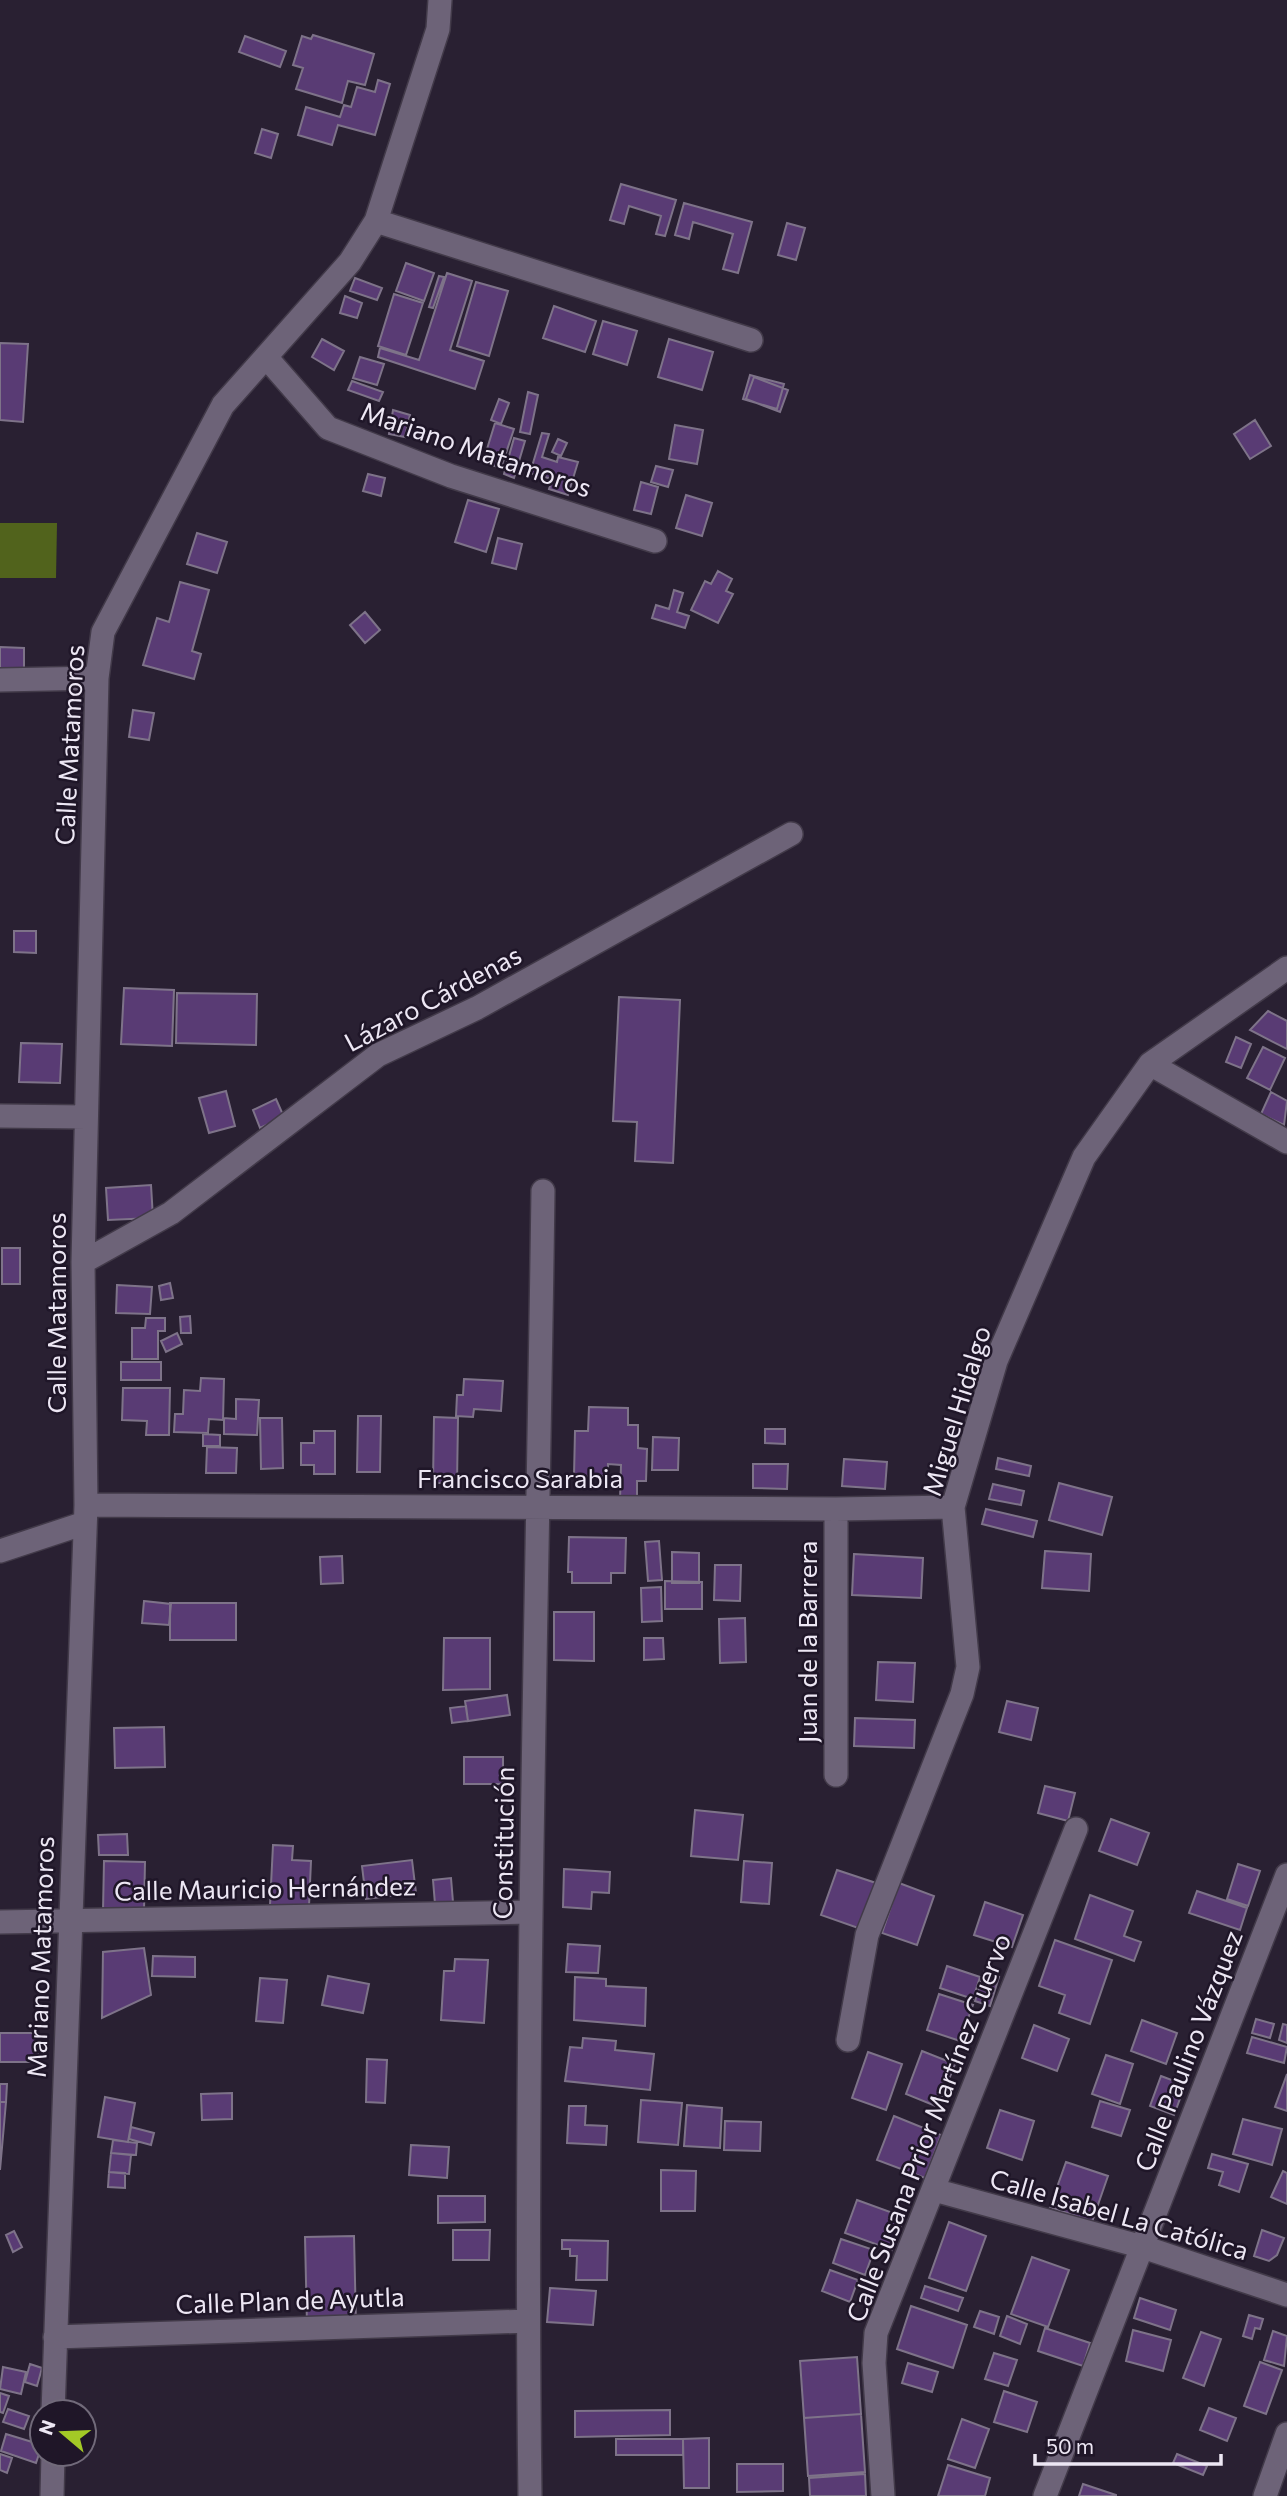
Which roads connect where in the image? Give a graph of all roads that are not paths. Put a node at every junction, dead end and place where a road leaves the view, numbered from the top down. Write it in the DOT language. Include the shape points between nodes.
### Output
graph roads {
  1 [pos="440,0"];
  2 [pos="376,221"];
  3 [pos="751,340"];
  4 [pos="266,358"];
  5 [pos="655,541"];
  6 [pos="97,678"];
  7 [pos="0,680"];
  8 [pos="791,834"];
  9 [pos="1287,968"];
  10 [pos="1150,1064"];
  11 [pos="0,1116"];
  12 [pos="86,1118"];
  13 [pos="1287,1142"];
  14 [pos="543,1191"];
  15 [pos="83,1262"];
  16 [pos="539,1506"];
  17 [pos="953,1507"];
  18 [pos="836,1509"];
  19 [pos="85,1514"];
  20 [pos="0,1551"];
  21 [pos="836,1775"];
  22 [pos="1076,1829"];
  23 [pos="1287,1875"];
  24 [pos="530,1912"];
  25 [pos="70,1921"];
  26 [pos="0,1922"];
  27 [pos="848,2040"];
  28 [pos="934,2190"];
  29 [pos="1143,2247"];
  30 [pos="1287,2295"];
  31 [pos="528,2321"];
  32 [pos="55,2337"];
  33 [pos="54,2398"];
  34 [pos="1287,2434"];
  35 [pos="53,2468"];
  36 [pos="1274,2487"];
  37 [pos="52,2496"];
  38 [pos="530,2496"];
  39 [pos="883,2496"];
  40 [pos="1045,2496"];
  1 -- 2 [label="street, Calle Matamoros" via="438,29"];
  2 -- 3 [label="street"];
  2 -- 4 [label="street, Calle Matamoros" via="350,262"];
  4 -- 5 [label="street, Mariano Matamoros" via="328,428 451,476"];
  4 -- 6 [label="street, Calle Matamoros" via="223,405 103,632"];
  6 -- 7 [label="street"];
  6 -- 12 [label="street, Calle Matamoros"];
  8 -- 15 [label="street, Lázaro Cárdenas" via="477,1008 378,1055 171,1213"];
  9 -- 10 [label="street, Miguel Hidalgo"];
  10 -- 13 [label="street"];
  10 -- 17 [label="street, Miguel Hidalgo" via="1084,1157 996,1361"];
  11 -- 12 [label="street"];
  12 -- 15 [label="street, Calle Matamoros"];
  14 -- 16 [label="street, Constitución"];
  15 -- 19 [label="street, Calle Matamoros"];
  16 -- 18 [label="street, Francisco Sarabia"];
  16 -- 19 [label="street, Francisco Sarabia"];
  16 -- 24 [label="street, Constitución"];
  17 -- 18 [label="street, Francisco Sarabia"];
  17 -- 27 [label="street, Miguel Hidalgo" via="968,1667 962,1693 867,1935"];
  18 -- 21 [label="street, Juan de la Barrera"];
  19 -- 20 [label="street, Francisco Sarabia"];
  19 -- 25 [label="street, Mariano Matamoros"];
  22 -- 28 [label="street, Calle Susana Prior Martínez Cuervo"];
  23 -- 29 [label="street, Calle Paulino Vázquez"];
  24 -- 25 [label="street, Calle Mauricio Hernández"];
  24 -- 31 [label="street, Constitución"];
  25 -- 26 [label="street, Calle Mauricio Hernández"];
  25 -- 32 [label="street, Mariano Matamoros"];
  28 -- 29 [label="street, Calle Isabel La Católica"];
  28 -- 39 [label="street, Calle Susana Prior Martínez Cuervo" via="876,2333"];
  29 -- 30 [label="street, Calle Isabel La Católica"];
  29 -- 40 [label="street, Calle Paulino Vázquez"];
  31 -- 32 [label="street, Calle Plan de Ayutla"];
  31 -- 38 [label="street, Constitución"];
  32 -- 33 [label="street, Mariano Matamoros"];
  34 -- 36 [label="street"];
  35 -- 37 [label="street"];
}
